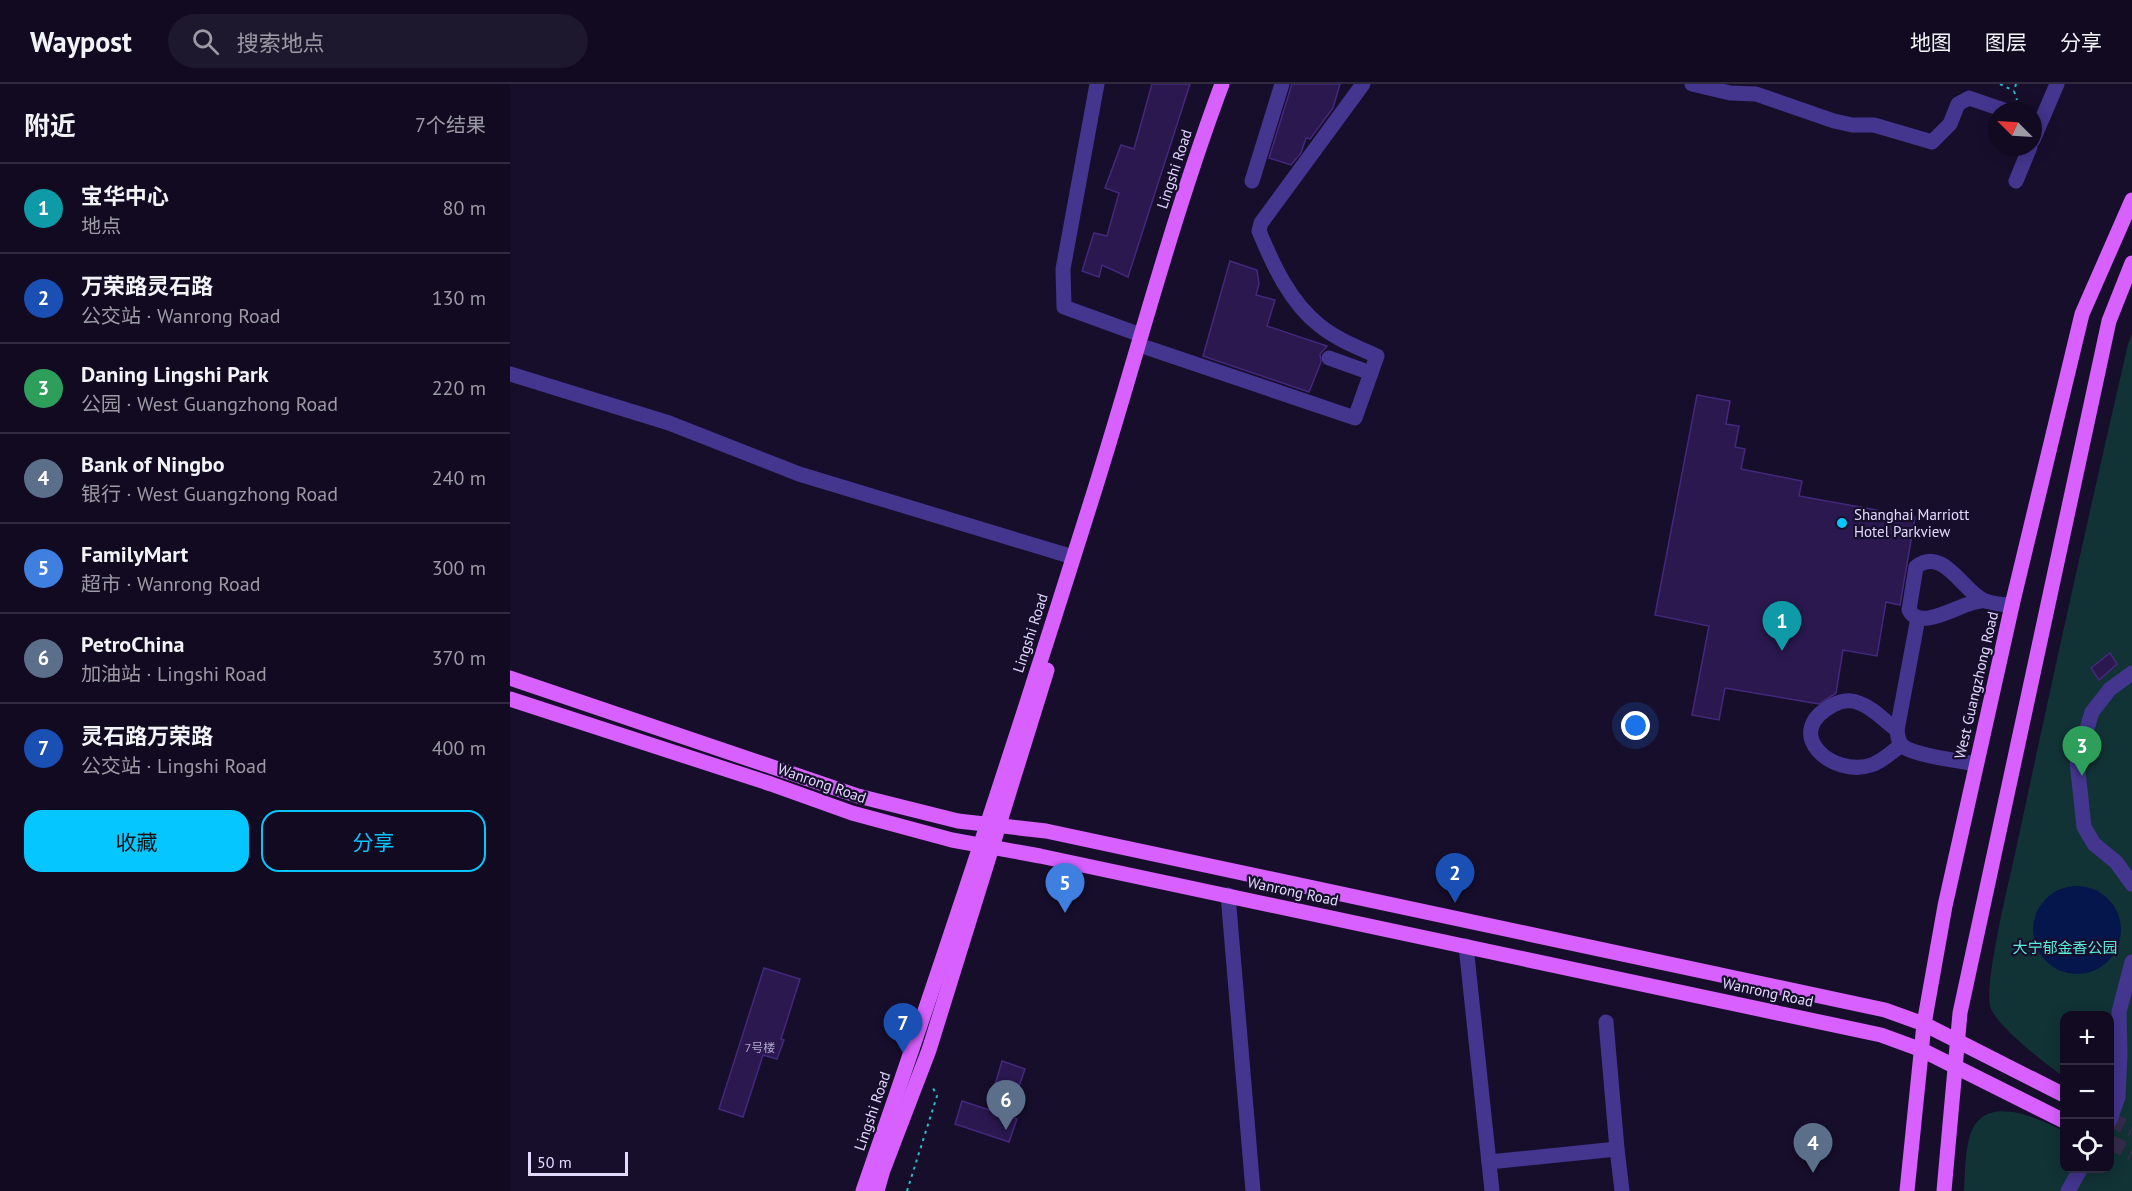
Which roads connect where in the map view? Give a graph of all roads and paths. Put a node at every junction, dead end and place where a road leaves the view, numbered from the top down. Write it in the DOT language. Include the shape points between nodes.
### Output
graph roads {
  1 [pos="1097,84"];
  2 [pos="1222,84"];
  3 [pos="1233,84"];
  4 [pos="1282,84"];
  5 [pos="1363,84"];
  6 [pos="1692,84"];
  7 [pos="2000,84"];
  8 [pos="2016,84"];
  9 [pos="2056,84"];
  10 [pos="2014,91"];
  11 [pos="1988,102"];
  12 [pos="2013,102"];
  13 [pos="2042,113"];
  14 [pos="2026,156"];
  15 [pos="1252,181"];
  16 [pos="2016,181"];
  17 [pos="2132,200"];
  18 [pos="2132,263"];
  19 [pos="1145,341"];
  20 [pos="1329,358"];
  21 [pos="1371,373"];
  22 [pos="510,374"];
  23 [pos="1073,557"];
  24 [pos="1983,600"];
  25 [pos="2012,606"];
  26 [pos="1917,618"];
  27 [pos="2132,673"];
  28 [pos="510,678"];
  29 [pos="510,699"];
  30 [pos="1900,737"];
  31 [pos="1977,764"];
  32 [pos="994,826"];
  33 [pos="987,847"];
  34 [pos="2132,884"];
  35 [pos="1228,896"];
  36 [pos="1466,946"];
  37 [pos="2132,962"];
  38 [pos="1606,1022"];
  39 [pos="1924,1024"];
  40 [pos="1956,1041"];
  41 [pos="1922,1050"];
  42 [pos="1954,1067"];
  43 [pos="922,1068"];
  44 [pos="2060,1093"];
  45 [pos="2060,1119"];
  46 [pos="2109,1119"];
  47 [pos="1617,1149"];
  48 [pos="1489,1162"];
  49 [pos="2078,1173"];
  50 [pos="862,1191"];
  51 [pos="877,1191"];
  52 [pos="907,1191"];
  53 [pos="1253,1191"];
  54 [pos="1492,1191"];
  55 [pos="1622,1191"];
  56 [pos="1907,1191"];
  57 [pos="1944,1191"];
  58 [pos="2068,1191"];
  1 -- 19 [label="street" via="1063,269 1064,307"];
  2 -- 19 [label="main road, Lingshi Road" via="1208,119"];
  3 -- 19 [label="main road, Lingshi Road"];
  4 -- 15 [label="street"];
  5 -- 21 [label="street" via="1347,96 1259,231 1282,280 1318,325 1377,356"];
  6 -- 11 [label="street" via="1730,93 1756,94 1834,121 1874,125 1932,142 1950,124 1958,104 1969,98"];
  7 -- 10 [label="path"];
  8 -- 10 [label="path"];
  9 -- 13 [label="street"];
  10 -- 12 [label="path"];
  14 -- 16 [label="street"];
  17 -- 25 [label="main road, West Guangzhong Road" via="2082,314"];
  18 -- 40 [label="main road" via="2109,321"];
  19 -- 21 [label="street" via="1354,418"];
  19 -- 23 [label="main road, Lingshi Road"];
  19 -- 32 [label="main road, Lingshi Road"];
  20 -- 21 [label="street"];
  22 -- 23 [label="street" via="669,423 799,474"];
  23 -- 32 [label="main road, Lingshi Road"];
  24 -- 25 [label="street"];
  24 -- 26 [label="street"];
  24 -- 26 [label="street" via="1947,568 1923,562 1916,567 1909,610"];
  25 -- 31 [label="main road, West Guangzhong Road"];
  26 -- 30 [label="street"];
  27 -- 34 [label="street" via="2110,689 2092,712 2077,762 2085,827 2094,844 2116,862"];
  28 -- 32 [label="main road, Wanrong Road" via="858,796"];
  29 -- 33 [label="main road, Wanrong Road" via="828,806"];
  30 -- 30 [label="street" via="1874,765 1858,769 1824,756 1811,743 1809,731 1825,709 1849,700 1871,709"];
  30 -- 31 [label="street" via="1905,748 1916,752"];
  31 -- 39 [label="main road, West Guangzhong Road"];
  32 -- 33 [label="main road, Lingshi Road"];
  32 -- 39 [label="main road, Wanrong Road" via="1046,831 1885,1010"];
  33 -- 35 [label="main road, Wanrong Road"];
  33 -- 43 [label="main road, Lingshi Road"];
  33 -- 50 [label="main road, Lingshi Road"];
  35 -- 36 [label="main road, Wanrong Road"];
  35 -- 53 [label="street"];
  36 -- 41 [label="main road, Wanrong Road" via="1881,1035"];
  36 -- 48 [label="street"];
  37 -- 46 [label="street" via="2119,1012 2118,1097"];
  38 -- 47 [label="street"];
  39 -- 40 [label="main road, Wanrong Road"];
  39 -- 41 [label="main road, West Guangzhong Road"];
  40 -- 42 [label="main road"];
  40 -- 44 [label="main road, Wanrong Road"];
  41 -- 42 [label="main road, Wanrong Road"];
  41 -- 56 [label="main road, West Guangzhong Road"];
  42 -- 45 [label="main road, Wanrong Road"];
  42 -- 57 [label="main road"];
  43 -- 51 [label="main road, Lingshi Road"];
  43 -- 52 [label="path" via="937,1096"];
  47 -- 48 [label="street"];
  47 -- 55 [label="street"];
  48 -- 54 [label="street"];
  49 -- 58 [label="street"];
}
